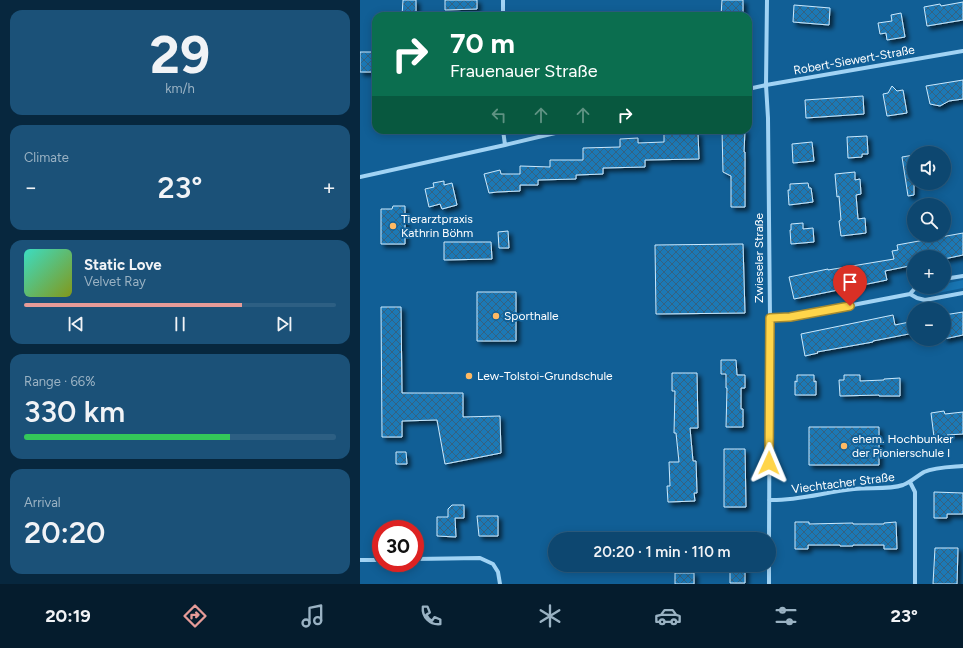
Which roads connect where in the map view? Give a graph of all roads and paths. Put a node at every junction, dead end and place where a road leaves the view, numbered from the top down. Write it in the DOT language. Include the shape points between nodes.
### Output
graph roads {
  1 [pos="503,0"];
  2 [pos="767,0"];
  3 [pos="503,12"];
  4 [pos="963,51"];
  5 [pos="766,85"];
  6 [pos="752,88"];
  7 [pos="504,134"];
  8 [pos="551,134"];
  9 [pos="505,145"];
  10 [pos="360,177"];
  11 [pos="963,276"];
  12 [pos="951,278"];
  13 [pos="963,293"];
  14 [pos="910,294"];
  15 [pos="770,318"];
  16 [pos="963,466"];
  17 [pos="910,482"];
  18 [pos="769,500"];
  19 [pos="769,532"];
  20 [pos="424,559"];
  21 [pos="360,560"];
  22 [pos="372,560"];
  23 [pos="769,572"];
  24 [pos="500,584"];
  25 [pos="769,584"];
  26 [pos="915,584"];
  1 -- 3 [label="street"];
  2 -- 5 [label="street, Zwieseler Straße"];
  4 -- 5 [label="street, Robert-Siewert-Straße"];
  5 -- 6 [label="street, Robert-Siewert-Straße"];
  5 -- 15 [label="street, Zwieseler Straße"];
  7 -- 9 [label="street"];
  8 -- 9 [label="street"];
  9 -- 10 [label="street"];
  11 -- 12 [label="street"];
  13 -- 14 [label="street" via="926,300"];
  14 -- 15 [label="street" via="790,317"];
  15 -- 18 [label="street, Zwieseler Straße"];
  16 -- 17 [label="street, Viechtacher Straße" via="925,472"];
  17 -- 18 [label="street, Viechtacher Straße" via="893,487 854,489 786,500"];
  17 -- 26 [label="street" via="915,492"];
  18 -- 19 [label="street, Zwieseler Straße"];
  20 -- 24 [label="street" via="480,558 494,564"];
  21 -- 22 [label="street"];
  23 -- 25 [label="street"];
}
